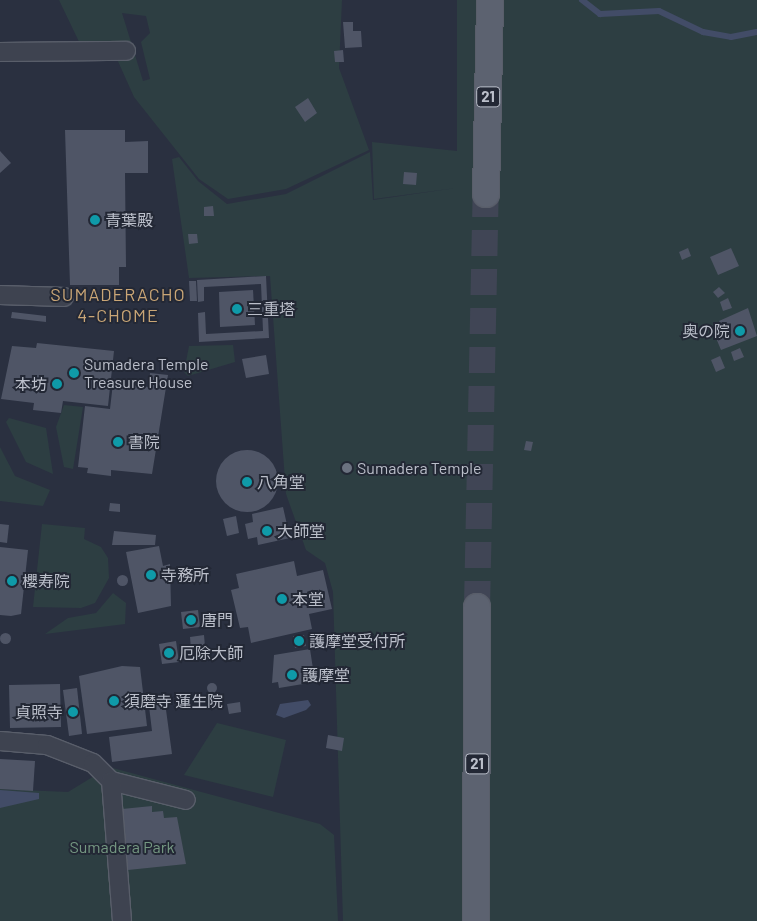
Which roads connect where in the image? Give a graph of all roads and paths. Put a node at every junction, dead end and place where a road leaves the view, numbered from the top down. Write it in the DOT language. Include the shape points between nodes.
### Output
graph roads {
  1 [pos="490,0"];
  2 [pos="126,51"];
  3 [pos="0,52"];
  4 [pos="486,194"];
  5 [pos="0,296"];
  6 [pos="64,297"];
  7 [pos="478,607"];
  8 [pos="0,741"];
  9 [pos="110,781"];
  10 [pos="186,800"];
  11 [pos="122,921"];
  12 [pos="476,921"];
  1 -- 4 [label="main road, 21"];
  2 -- 3 [label="street"];
  5 -- 6 [label="street"];
  7 -- 12 [label="main road, 21"];
  8 -- 9 [label="street" via="47,745 93,763"];
  9 -- 10 [label="street"];
  9 -- 11 [label="street"];
}
